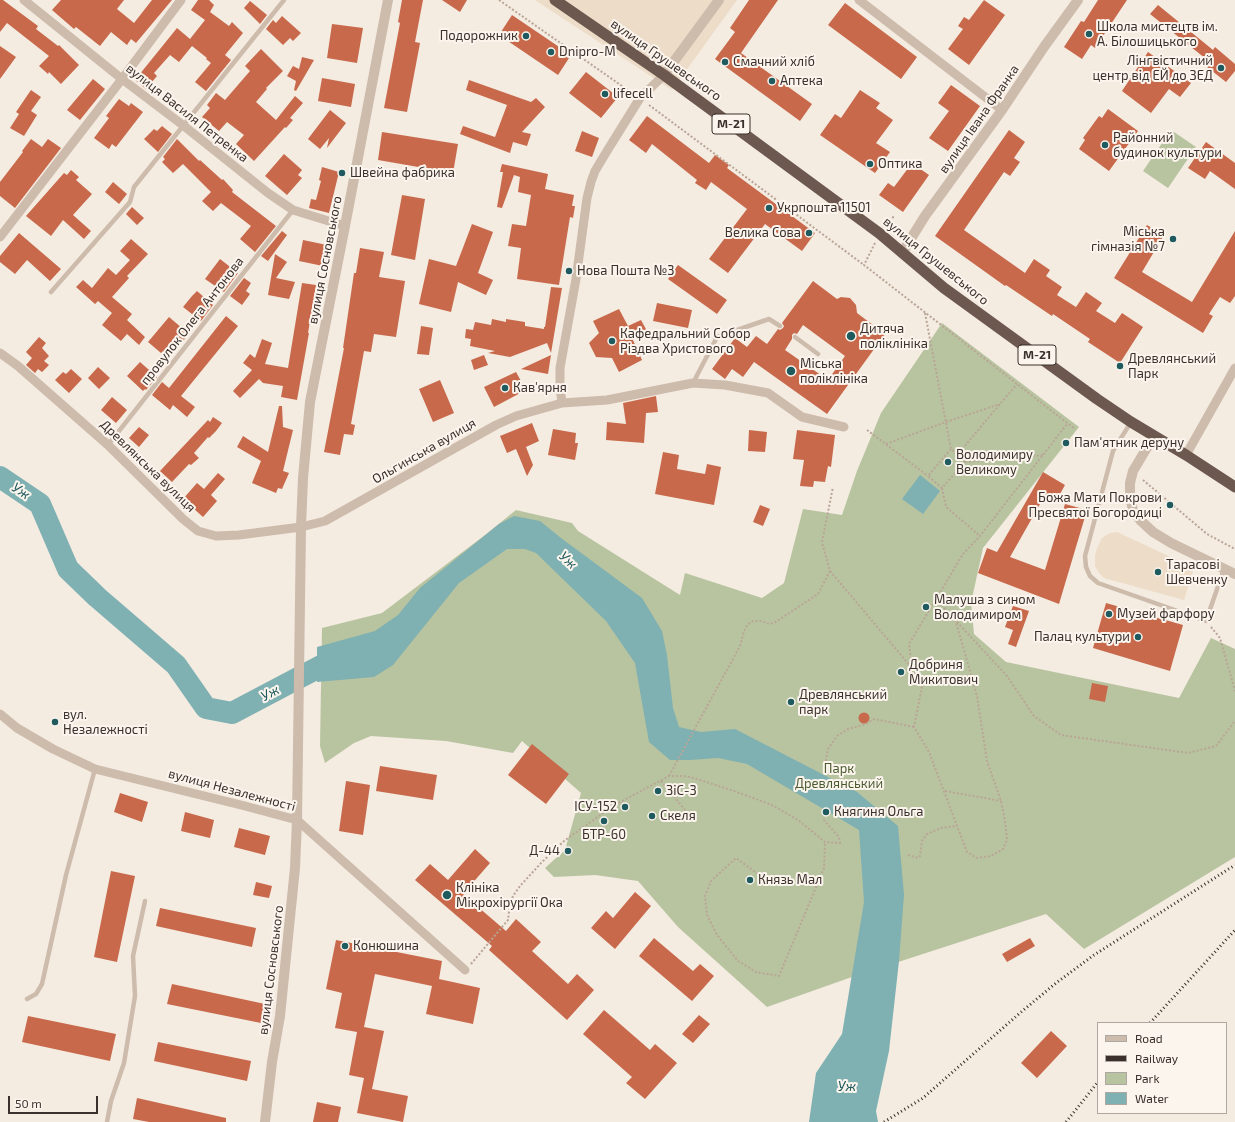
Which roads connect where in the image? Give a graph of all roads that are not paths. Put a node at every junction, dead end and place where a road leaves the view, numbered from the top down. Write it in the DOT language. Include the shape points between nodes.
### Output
graph roads {
  1 [pos="24,0"];
  2 [pos="181,0"];
  3 [pos="284,0"];
  4 [pos="388,0"];
  5 [pos="555,0"];
  6 [pos="719,0"];
  7 [pos="858,0"];
  8 [pos="1078,0"];
  9 [pos="664,75"];
  10 [pos="122,79"];
  11 [pos="1002,110"];
  12 [pos="184,126"];
  13 [pos="292,210"];
  14 [pos="345,226"];
  15 [pos="0,238"];
  16 [pos="902,253"];
  17 [pos="51,292"];
  18 [pos="780,326"];
  19 [pos="795,337"];
  20 [pos="0,353"];
  21 [pos="818,354"];
  22 [pos="1235,368"];
  23 [pos="693,383"];
  24 [pos="562,403"];
  25 [pos="1131,422"];
  26 [pos="844,427"];
  27 [pos="1154,436"];
  28 [pos="108,445"];
  29 [pos="1186,455"];
  30 [pos="1235,488"];
  31 [pos="301,527"];
  32 [pos="1224,569"];
  33 [pos="1235,574"];
  34 [pos="0,714"];
  35 [pos="95,769"];
  36 [pos="297,820"];
  37 [pos="145,901"];
  38 [pos="465,970"];
  39 [pos="27,999"];
  40 [pos="107,1122"];
  41 [pos="265,1122"];
  1 -- 10 [label="street, вулиця Василя Петренка"];
  2 -- 10 [label="street"];
  3 -- 12 [label="lane"];
  4 -- 14 [label="street, вулиця Сосновського"];
  5 -- 9 [label="highway, вулиця Грушевського / М-21"];
  6 -- 9 [label="street"];
  7 -- 11 [label="street"];
  8 -- 11 [label="street, вулиця Івана Франка"];
  9 -- 16 [label="highway, вулиця Грушевського / М-21" via="879,233"];
  9 -- 24 [label="street" via="640,98 595,171 591,182 560,368"];
  10 -- 12 [label="street, вулиця Василя Петренка"];
  10 -- 15 [label="street"];
  11 -- 16 [label="street, вулиця Івана Франка" via="925,216"];
  12 -- 13 [label="street, вулиця Василя Петренка"];
  12 -- 17 [label="lane" via="134,187 130,202"];
  13 -- 14 [label="street, вулиця Василя Петренка"];
  13 -- 28 [label="lane, провулок Олега Антонова"];
  14 -- 31 [label="street, вулиця Сосновського" via="310,402"];
  16 -- 25 [label="highway, вулиця Грушевського / М-21" via="944,288"];
  18 -- 23 [label="lane" via="769,319 717,337"];
  19 -- 21 [label="lane"];
  20 -- 28 [label="street, Древлянська вулиця"];
  22 -- 29 [label="street"];
  23 -- 24 [label="street, Ольгинська вулиця" via="608,400"];
  23 -- 26 [label="street, Ольгинська вулиця" via="725,385 768,393 802,417"];
  24 -- 31 [label="street, Ольгинська вулиця" via="516,416 496,425 325,521"];
  25 -- 27 [label="highway, вулиця Грушевського / М-21"];
  25 -- 32 [label="lane" via="1113,451 1085,556 1090,576 1098,583 1206,621"];
  27 -- 29 [label="highway, вулиця Грушевського / М-21"];
  27 -- 32 [label="street" via="1133,471 1130,497 1133,510 1153,532"];
  28 -- 31 [label="street, Древлянська вулиця" via="183,520 198,531 216,536"];
  29 -- 30 [label="highway, М-21"];
  31 -- 36 [label="street, вулиця Сосновського"];
  32 -- 33 [label="street"];
  34 -- 35 [label="street, вулиця Незалежності" via="17,728 53,749"];
  35 -- 36 [label="street, вулиця Незалежності"];
  35 -- 39 [label="lane" via="66,875 42,984 36,994"];
  36 -- 38 [label="street, вулиця Незалежності"];
  36 -- 41 [label="street, вулиця Сосновського" via="295,868 280,1016"];
  37 -- 40 [label="lane" via="133,956 135,996 124,1064 111,1101"];
}
